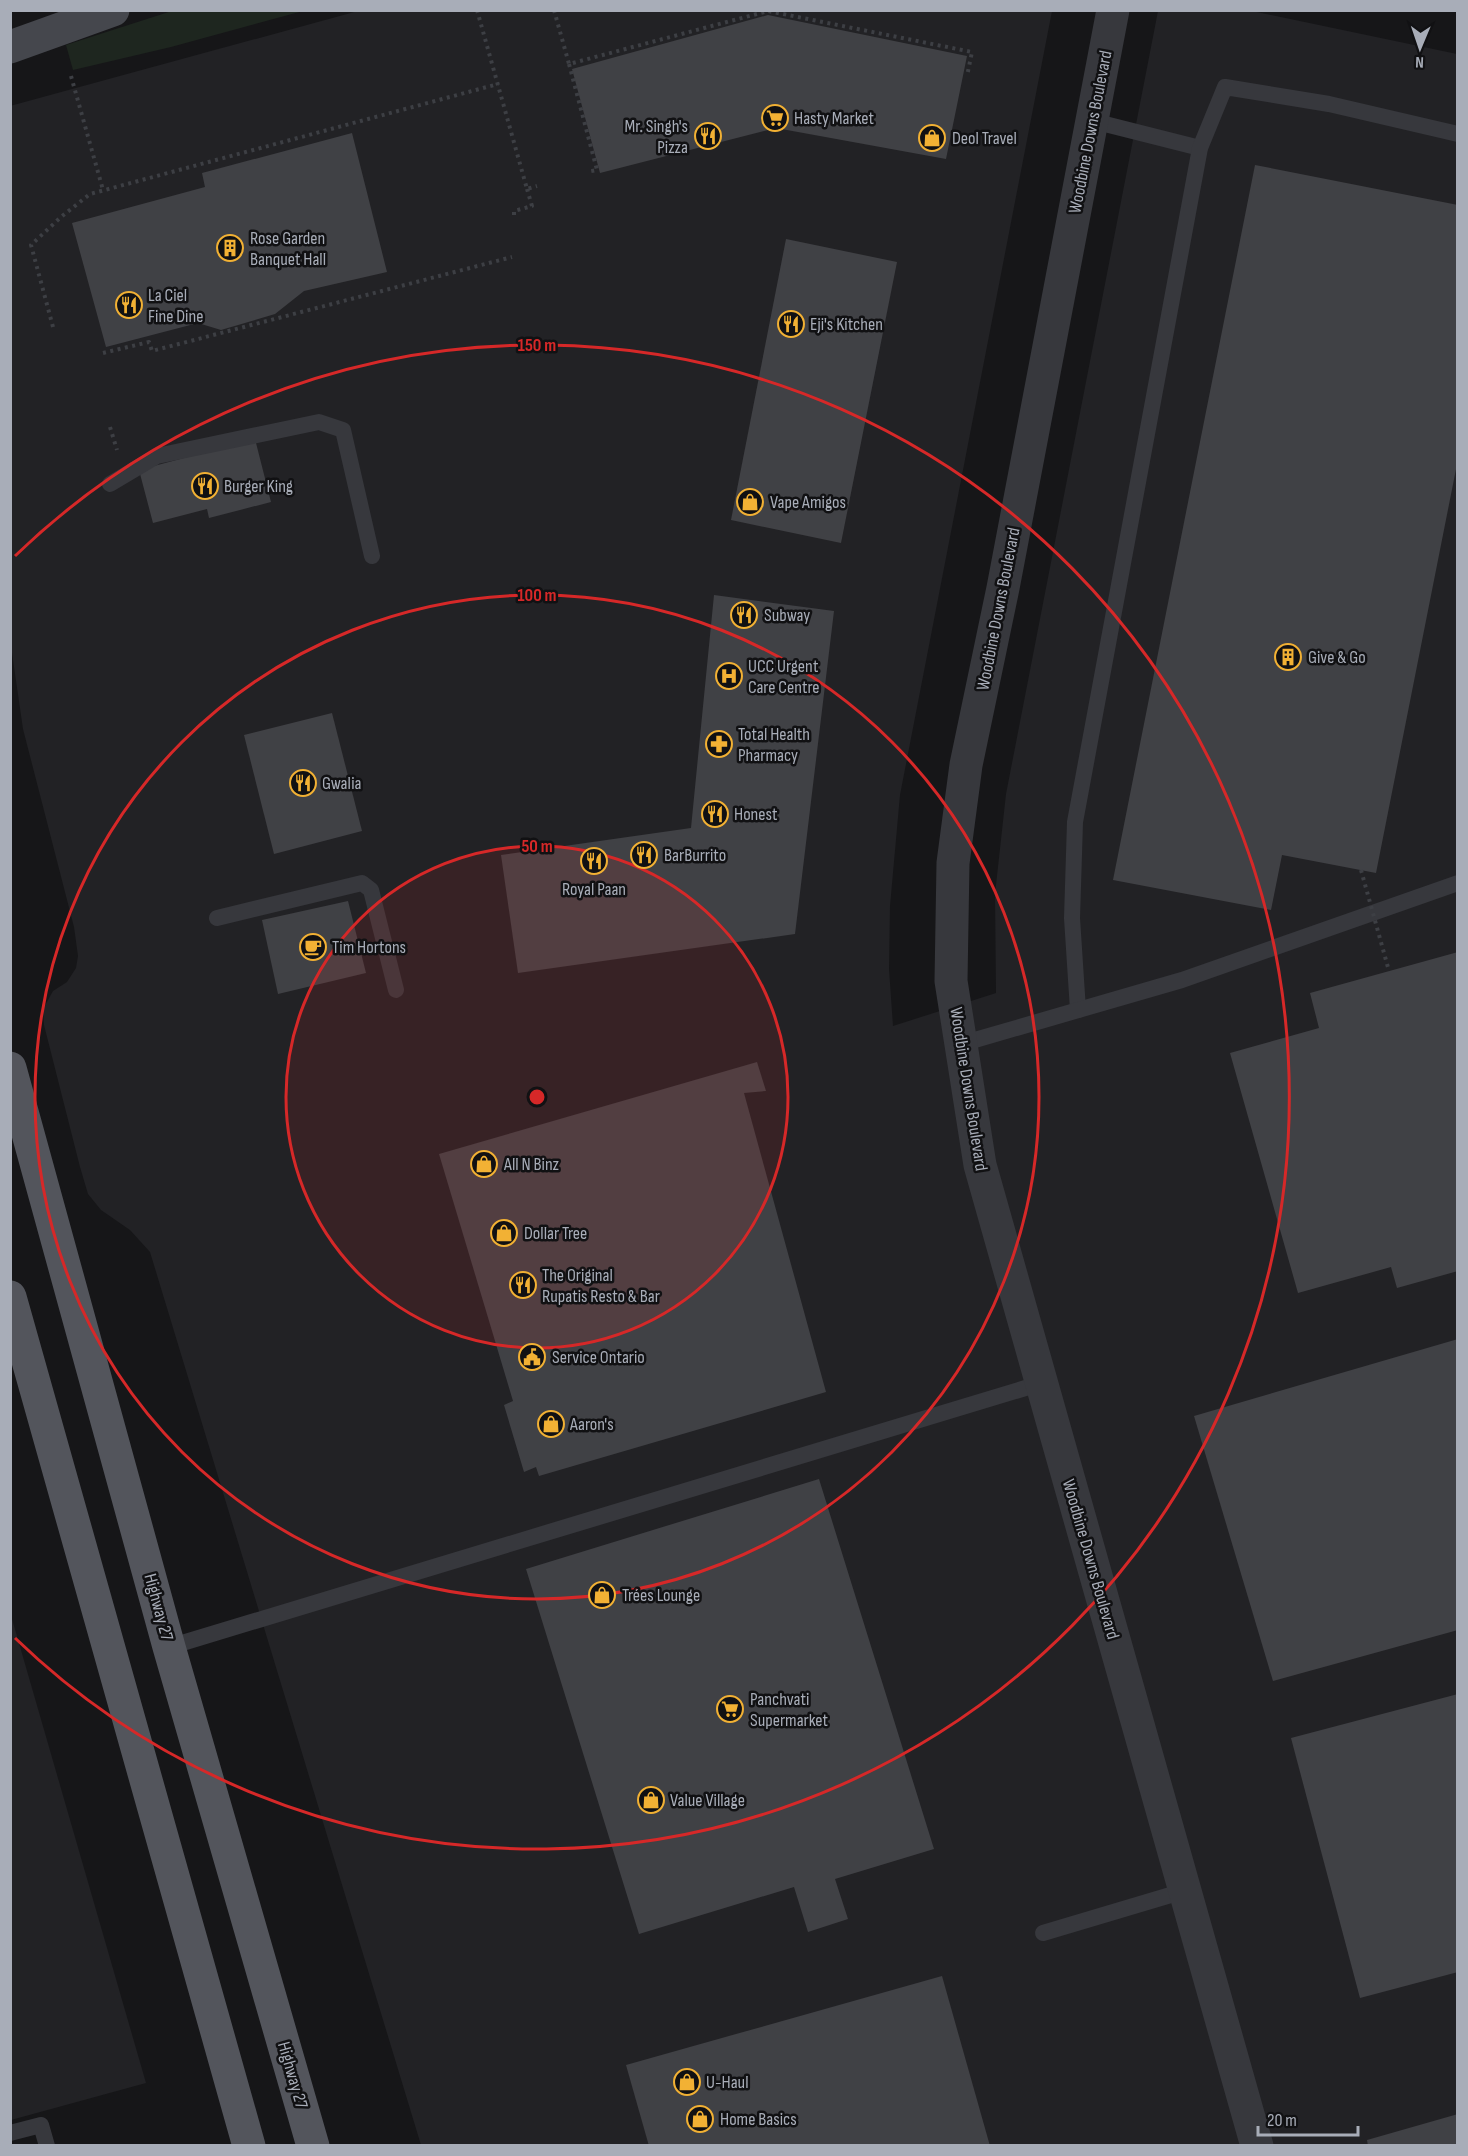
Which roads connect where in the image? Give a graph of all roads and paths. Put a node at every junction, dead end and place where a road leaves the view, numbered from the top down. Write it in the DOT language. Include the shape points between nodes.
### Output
graph roads {
  1 [pos="113,10"];
  2 [pos="477,10"];
  3 [pos="554,10"];
  4 [pos="1113,10"];
  5 [pos="10,46"];
  6 [pos="569,64"];
  7 [pos="71,76"];
  8 [pos="967,76"];
  9 [pos="498,84"];
  10 [pos="1093,121"];
  11 [pos="1458,134"];
  12 [pos="1200,148"];
  13 [pos="587,172"];
  14 [pos="537,186"];
  15 [pos="527,189"];
  16 [pos="103,190"];
  17 [pos="514,215"];
  18 [pos="512,257"];
  19 [pos="53,327"];
  20 [pos="103,353"];
  21 [pos="110,427"];
  22 [pos="117,450"];
  23 [pos="110,484"];
  24 [pos="372,556"];
  25 [pos="1361,870"];
  26 [pos="1458,883"];
  27 [pos="217,918"];
  28 [pos="1389,972"];
  29 [pos="396,990"];
  30 [pos="1078,1010"];
  31 [pos="961,1044"];
  32 [pos="10,1068"];
  33 [pos="10,1297"];
  34 [pos="1042,1383"];
  35 [pos="170,1647"];
  36 [pos="1184,1891"];
  37 [pos="1043,1933"];
  38 [pos="10,2133"];
  39 [pos="47,2145"];
  40 [pos="249,2145"];
  41 [pos="313,2145"];
  42 [pos="1257,2145"];
  1 -- 5 [label="main road"];
  2 -- 9 [label="path"];
  3 -- 6 [label="path"];
  4 -- 10 [label="street, Woodbine Downs Boulevard"];
  6 -- 8 [label="path" via="768,11 972,52"];
  6 -- 13 [label="path" via="597,170"];
  7 -- 16 [label="path"];
  9 -- 15 [label="path"];
  9 -- 16 [label="path"];
  10 -- 12 [label="lane"];
  10 -- 31 [label="street, Woodbine Downs Boulevard" via="1004,588 966,765 952,886 951,981"];
  11 -- 12 [label="lane" via="1329,104 1225,87"];
  12 -- 30 [label="lane" via="1075,822 1072,918"];
  14 -- 15 [label="path"];
  15 -- 17 [label="path" via="532,206 514,211"];
  16 -- 19 [label="path" via="90,194 31,245"];
  18 -- 20 [label="path" via="152,351 149,342"];
  21 -- 22 [label="path"];
  23 -- 24 [label="lane" via="157,456 319,422 343,430"];
  25 -- 28 [label="path, bridge"];
  26 -- 30 [label="lane" via="1182,980"];
  27 -- 29 [label="lane" via="362,883 371,890"];
  30 -- 31 [label="lane"];
  31 -- 34 [label="street, Woodbine Downs Boulevard" via="980,1165"];
  32 -- 35 [label="main road, Highway 27"];
  33 -- 40 [label="main road"];
  34 -- 35 [label="lane"];
  34 -- 36 [label="street, Woodbine Downs Boulevard"];
  35 -- 41 [label="main road, Highway 27"];
  36 -- 37 [label="lane"];
  36 -- 42 [label="street, Woodbine Downs Boulevard"];
  38 -- 39 [label="lane" via="41,2125"];
}
